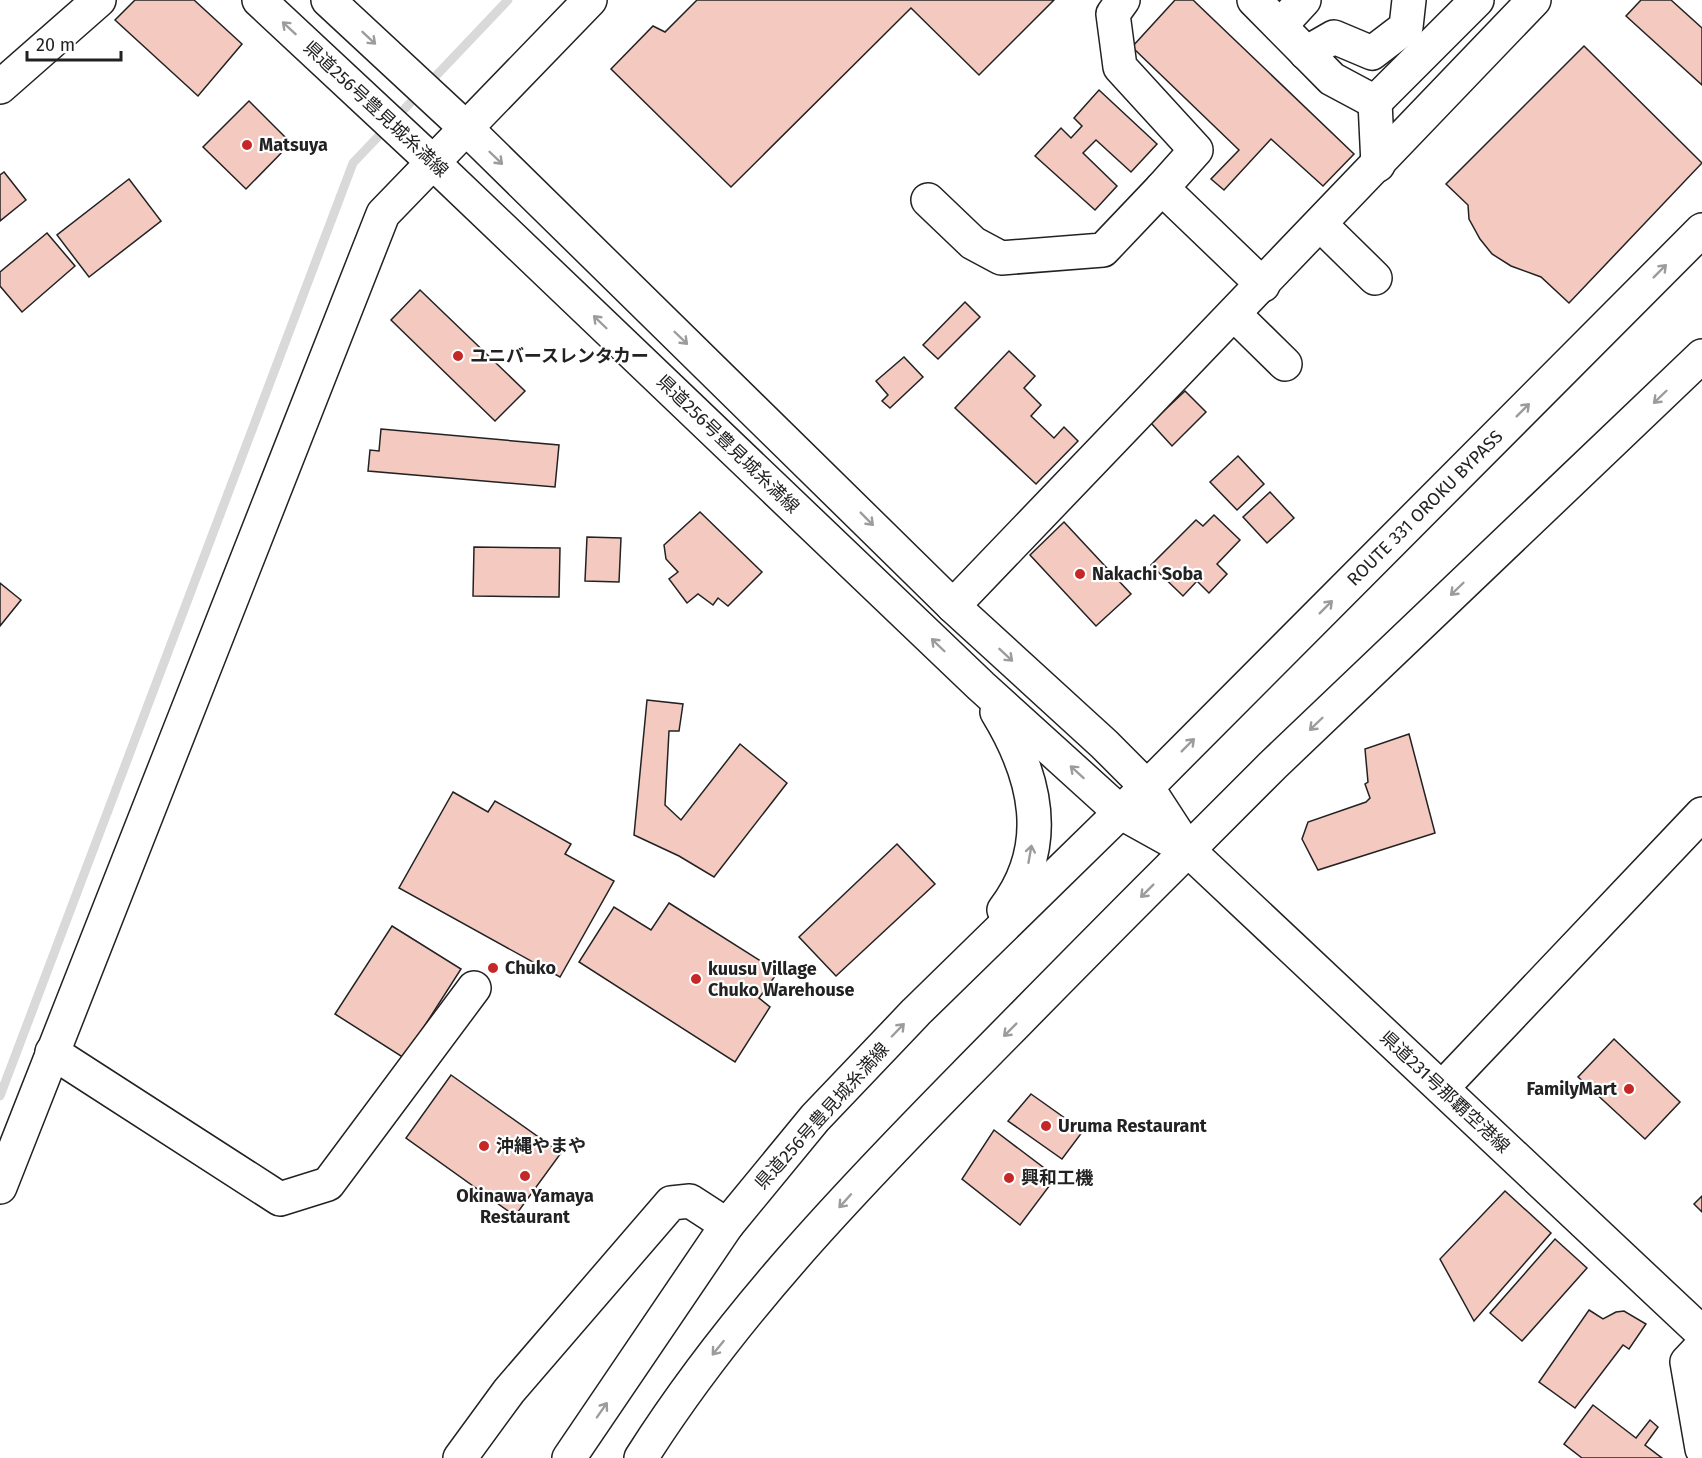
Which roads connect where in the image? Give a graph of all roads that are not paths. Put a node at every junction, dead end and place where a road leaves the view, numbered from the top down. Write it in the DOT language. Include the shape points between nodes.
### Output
graph roads {
  1 [pos="99,0"];
  2 [pos="259,0"];
  3 [pos="328,0"];
  4 [pos="590,0"];
  5 [pos="1122,0"];
  6 [pos="1254,0"];
  7 [pos="1304,0"];
  8 [pos="1409,0"];
  9 [pos="1476,0"];
  10 [pos="1534,0"];
  11 [pos="1280,26"];
  12 [pos="1306,53"];
  13 [pos="0,87"];
  14 [pos="1375,102"];
  15 [pos="461,124"];
  16 [pos="428,158"];
  17 [pos="1378,165"];
  18 [pos="1162,188"];
  19 [pos="928,200"];
  20 [pos="1321,225"];
  21 [pos="1702,230"];
  22 [pos="1375,278"];
  23 [pos="1263,285"];
  24 [pos="1234,314"];
  25 [pos="1702,356"];
  26 [pos="1285,364"];
  27 [pos="953,606"];
  28 [pos="981,686"];
  29 [pos="1147,786"];
  30 [pos="1120,812"];
  31 [pos="1702,814"];
  32 [pos="1188,850"];
  33 [pos="956,973"];
  34 [pos="474,988"];
  35 [pos="52,1052"];
  36 [pos="1442,1088"];
  37 [pos="0,1186"];
  38 [pos="727,1225"];
  39 [pos="1702,1333"];
  40 [pos="1702,1346"];
  41 [pos="1702,1449"];
  42 [pos="460,1458"];
  43 [pos="569,1458"];
  44 [pos="641,1458"];
  1 -- 13 [label="main road"];
  16 -- 2 [label="main road, 県道256号豊見城糸満線, one-way"];
  3 -- 15 [label="main road, one-way"];
  4 -- 15 [label="main road"];
  5 -- 18 [label="main road" via="1113,14 1120,67 1196,150"];
  6 -- 11 [label="main road"];
  7 -- 11 [label="main road"];
  8 -- 12 [label="main road" via="1406,27 1372,53 1334,37"];
  9 -- 14 [label="main road"];
  10 -- 17 [label="main road"];
  11 -- 12 [label="main road"];
  12 -- 14 [label="main road" via="1332,79"];
  14 -- 17 [label="main road"];
  15 -- 16 [label="main road"];
  15 -- 27 [label="main road, one-way"];
  28 -- 16 [label="main road, 県道256号豊見城糸満線, one-way"];
  16 -- 35 [label="main road" via="384,214"];
  17 -- 20 [label="main road"];
  18 -- 19 [label="main road" via="1103,250 1001,258 973,243"];
  18 -- 23 [label="main road"];
  20 -- 22 [label="main road"];
  20 -- 23 [label="main road"];
  29 -- 21 [label="main road, ROUTE 331 OROKU BYPASS, one-way"];
  23 -- 24 [label="main road"];
  24 -- 26 [label="main road"];
  24 -- 27 [label="main road"];
  25 -- 32 [label="main road, one-way"];
  27 -- 29 [label="main road, one-way"];
  30 -- 28 [label="main road, 県道256号豊見城糸満線, one-way"];
  33 -- 28 [label="main road, one-way" via="1018,890 1035,830 1031,785 1019,750"];
  29 -- 30 [label="main road, 県道256号豊見城糸満線"];
  29 -- 32 [label="main road"];
  30 -- 32 [label="main road"];
  30 -- 33 [label="main road, 県道256号豊見城糸満線"];
  31 -- 36 [label="main road"];
  32 -- 36 [label="main road, 県道231号那覇空港線"];
  32 -- 44 [label="main road, one-way" via="884,1157 741,1319"];
  38 -- 33 [label="main road, 県道256号豊見城糸満線, one-way" via="815,1118"];
  34 -- 35 [label="main road" via="328,1184 280,1199"];
  35 -- 37 [label="main road"];
  36 -- 39 [label="main road, 県道231号那覇空港線"];
  38 -- 42 [label="main road" via="690,1201 671,1203 509,1391"];
  43 -- 38 [label="main road, 県道256号豊見城糸満線, one-way"];
  40 -- 41 [label="main road" via="1687,1362"];
}
